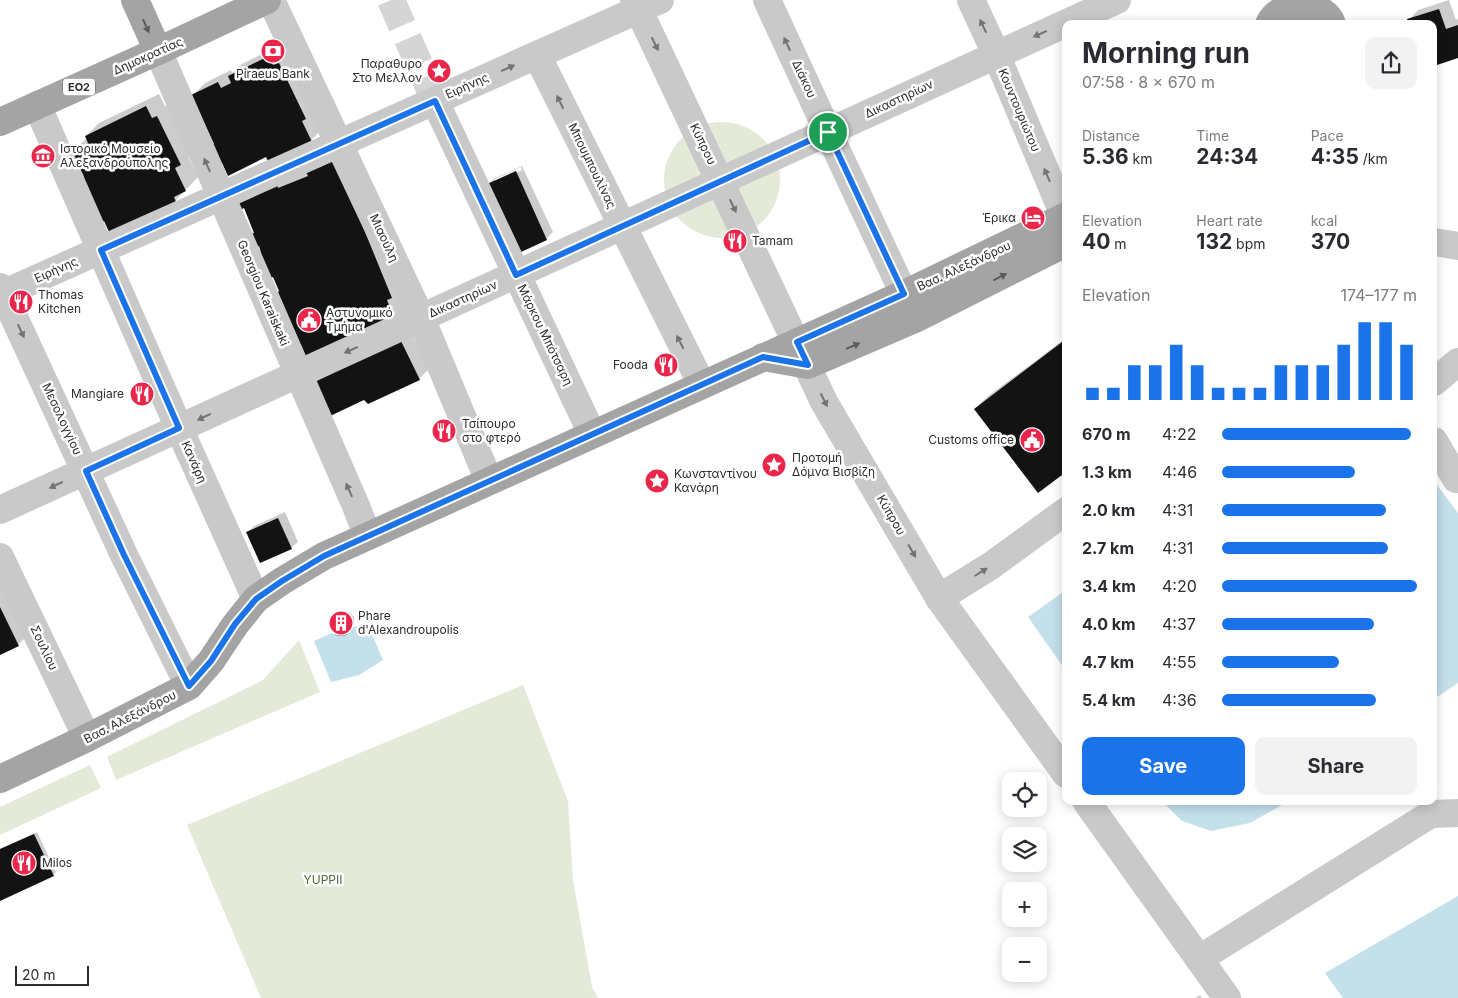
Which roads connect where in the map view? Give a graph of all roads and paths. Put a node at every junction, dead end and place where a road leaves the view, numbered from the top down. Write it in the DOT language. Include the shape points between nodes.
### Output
graph roads {
  1 [pos="135,0"];
  2 [pos="269,0"];
  3 [pos="767,0"];
  4 [pos="970,0"];
  5 [pos="1116,0"];
  6 [pos="644,3"];
  7 [pos="1280,9"];
  8 [pos="1331,12"];
  9 [pos="1072,20"];
  10 [pos="1062,24"];
  11 [pos="158,51"];
  12 [pos="996,54"];
  13 [pos="537,55"];
  14 [pos="435,101"];
  15 [pos="37,105"];
  16 [pos="0,122"];
  17 [pos="828,132"];
  18 [pos="339,144"];
  19 [pos="721,181"];
  20 [pos="221,196"];
  21 [pos="1062,214"];
  22 [pos="1062,226"];
  23 [pos="622,227"];
  24 [pos="1062,227"];
  25 [pos="1437,242"];
  26 [pos="1458,246"];
  27 [pos="101,250"];
  28 [pos="516,275"];
  29 [pos="1,292"];
  30 [pos="904,294"];
  31 [pos="421,318"];
  32 [pos="802,354"];
  33 [pos="1458,362"];
  34 [pos="298,374"];
  35 [pos="1437,380"];
  36 [pos="702,385"];
  37 [pos="179,428"];
  38 [pos="592,434"];
  39 [pos="1437,446"];
  40 [pos="86,471"];
  41 [pos="1456,479"];
  42 [pos="489,480"];
  43 [pos="0,510"];
  44 [pos="1062,514"];
  45 [pos="367,535"];
  46 [pos="0,557"];
  47 [pos="940,598"];
  48 [pos="256,599"];
  49 [pos="189,686"];
  50 [pos="87,738"];
  51 [pos="1062,768"];
  52 [pos="0,779"];
  53 [pos="1089,805"];
  54 [pos="1458,813"];
  55 [pos="1199,959"];
  56 [pos="1227,998"];
  1 -- 11 [label="main road, one-way"];
  2 -- 11 [label="main road, Δημοκρατίας / ΕΟ2"];
  2 -- 18 [label="street, Μιαούλη"];
  17 -- 3 [label="street, Διάκου, one-way"];
  12 -- 4 [label="street, Κουντουριώτου, one-way"];
  5 -- 9 [label="street, Δικαστηρίων, one-way"];
  6 -- 13 [label="street, Ειρήνης"];
  6 -- 19 [label="street, Κύπρου, one-way"];
  7 -- 8 [label="main road" via="1296,0 1317,4"];
  10 -- 12 [label="street, Δικαστηρίων, one-way"];
  11 -- 15 [label="main road, Δημοκρατίας / ΕΟ2"];
  20 -- 11 [label="street, Georgiou Karaiskaki, one-way"];
  12 -- 17 [label="street, Δικαστηρίων"];
  21 -- 12 [label="street, Κουντουριώτου, one-way"];
  14 -- 13 [label="street, Ειρήνης, one-way"];
  23 -- 13 [label="street, Μπουμπουλίνας, one-way"];
  14 -- 18 [label="street, Ειρήνης"];
  14 -- 28 [label="street, Μάρκου Μπότσαρη"];
  15 -- 16 [label="main road, Δημοκρατίας / ΕΟ2"];
  15 -- 27 [label="street, Κανάρη"];
  17 -- 19 [label="street, Δικαστηρίων"];
  17 -- 30 [label="street, Διάκου"];
  18 -- 20 [label="street, Ειρήνης"];
  18 -- 31 [label="street, Μιαούλη"];
  19 -- 23 [label="street, Δικαστηρίων"];
  19 -- 32 [label="street, Κύπρου, one-way"];
  20 -- 27 [label="street, Ειρήνης"];
  20 -- 34 [label="street, Georgiou Karaiskaki"];
  22 -- 30 [label="main road, Βασ. Αλεξάνδρου"];
  23 -- 28 [label="street, Δικαστηρίων"];
  36 -- 23 [label="street, Μπουμπουλίνας, one-way"];
  32 -- 24 [label="main road, Βασ. Αλεξάνδρου, one-way" via="915,319"];
  25 -- 26 [label="street"];
  27 -- 29 [label="street, Ειρήνης"];
  27 -- 37 [label="street, Κανάρη"];
  28 -- 31 [label="street, Δικαστηρίων"];
  28 -- 38 [label="street, Μάρκου Μπότσαρη"];
  29 -- 40 [label="street, Μεσολογγίου, one-way"];
  30 -- 32 [label="main road, Βασ. Αλεξάνδρου"];
  31 -- 34 [label="street, Δικαστηρίων, one-way"];
  31 -- 42 [label="street, Μιαούλη"];
  32 -- 36 [label="main road, Βασ. Αλεξάνδρου" via="763,357"];
  32 -- 47 [label="street, Κύπρου, one-way" via="824,402"];
  33 -- 35 [label="street"];
  34 -- 37 [label="street, Δικαστηρίων, one-way"];
  45 -- 34 [label="street, Georgiou Karaiskaki, one-way"];
  36 -- 38 [label="main road, Βασ. Αλεξάνδρου"];
  37 -- 40 [label="street, Δικαστηρίων"];
  37 -- 48 [label="street, Κανάρη"];
  38 -- 42 [label="main road, Βασ. Αλεξάνδρου"];
  39 -- 41 [label="street"];
  40 -- 43 [label="street, Δικαστηρίων, one-way"];
  40 -- 49 [label="street, Μεσολογγίου"];
  42 -- 45 [label="main road, Βασ. Αλεξάνδρου"];
  47 -- 44 [label="street, one-way"];
  45 -- 48 [label="main road, Βασ. Αλεξάνδρου" via="324,556"];
  46 -- 50 [label="street, Σουλίου"];
  47 -- 51 [label="street, Κύπρου"];
  48 -- 49 [label="main road, Βασ. Αλεξάνδρου"];
  49 -- 50 [label="main road, Βασ. Αλεξάνδρου"];
  50 -- 52 [label="main road, Βασ. Αλεξάνδρου"];
  53 -- 55 [label="street"];
  54 -- 55 [label="street" via="1431,814"];
  55 -- 56 [label="street"];
}
